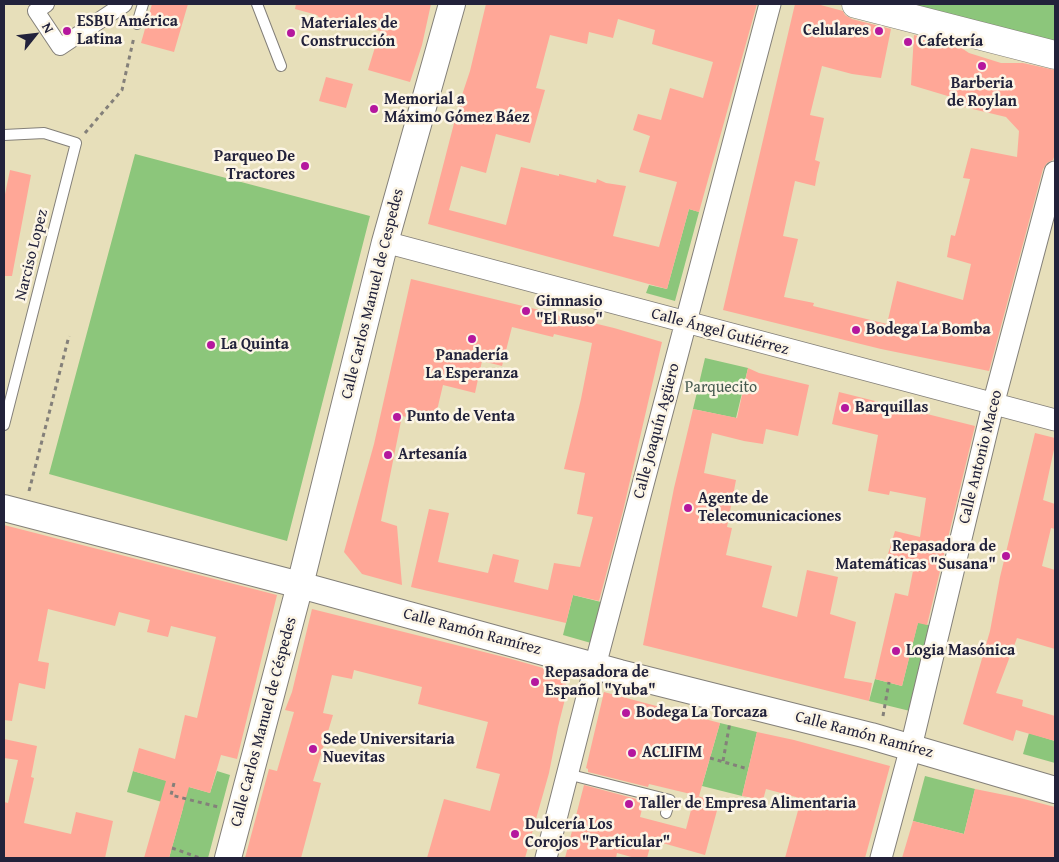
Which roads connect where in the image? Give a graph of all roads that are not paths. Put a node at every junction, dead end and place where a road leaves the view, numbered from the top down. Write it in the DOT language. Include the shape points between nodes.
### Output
graph roads {
  1 [pos="46,4"];
  2 [pos="124,4"];
  3 [pos="143,4"];
  4 [pos="257,4"];
  5 [pos="452,4"];
  6 [pos="770,4"];
  7 [pos="856,4"];
  8 [pos="138,24"];
  9 [pos="1055,55"];
  10 [pos="281,66"];
  11 [pos="4,135"];
  12 [pos="1055,172"];
  13 [pos="385,242"];
  14 [pos="685,322"];
  15 [pos="993,405"];
  16 [pos="1055,420"];
  17 [pos="4,425"];
  18 [pos="13,511"];
  19 [pos="300,585"];
  20 [pos="595,666"];
  21 [pos="911,747"];
  22 [pos="567,774"];
  23 [pos="1055,790"];
  24 [pos="666,813"];
  25 [pos="228,858"];
  26 [pos="546,858"];
  27 [pos="881,858"];
  1 -- 2 [label="street" via="36,10 60,47"];
  3 -- 8 [label="lane"];
  4 -- 10 [label="lane"];
  5 -- 13 [label="street, Calle Carlos Manuel de Cespedes"];
  6 -- 14 [label="street, Calle Joaquín Agüero"];
  7 -- 9 [label="main road"];
  11 -- 17 [label="lane, Narciso Lopez" via="44,133 76,143"];
  12 -- 15 [label="street, Calle Antonio Maceo"];
  13 -- 14 [label="street, Calle Ángel Gutiérrez"];
  13 -- 19 [label="street, Calle Carlos Manuel de Cespedes"];
  14 -- 15 [label="street, Calle Ángel Gutiérrez"];
  14 -- 20 [label="street, Calle Joaquín Agüero"];
  15 -- 16 [label="street, Calle Ángel Gutiérrez"];
  15 -- 21 [label="street, Calle Antonio Maceo"];
  18 -- 19 [label="street, Calle Ramón Ramírez"];
  19 -- 20 [label="street, Calle Ramón Ramírez"];
  19 -- 25 [label="street, Calle Carlos Manuel de Céspedes"];
  20 -- 21 [label="street, Calle Ramón Ramírez"];
  20 -- 22 [label="street, Calle Joaquín Agüero"];
  21 -- 23 [label="street, Calle Ramón Ramírez"];
  21 -- 27 [label="street, Calle Antonio Maceo"];
  22 -- 24 [label="lane" via="670,800"];
  22 -- 26 [label="street, Calle Joaquín Agüero"];
}
